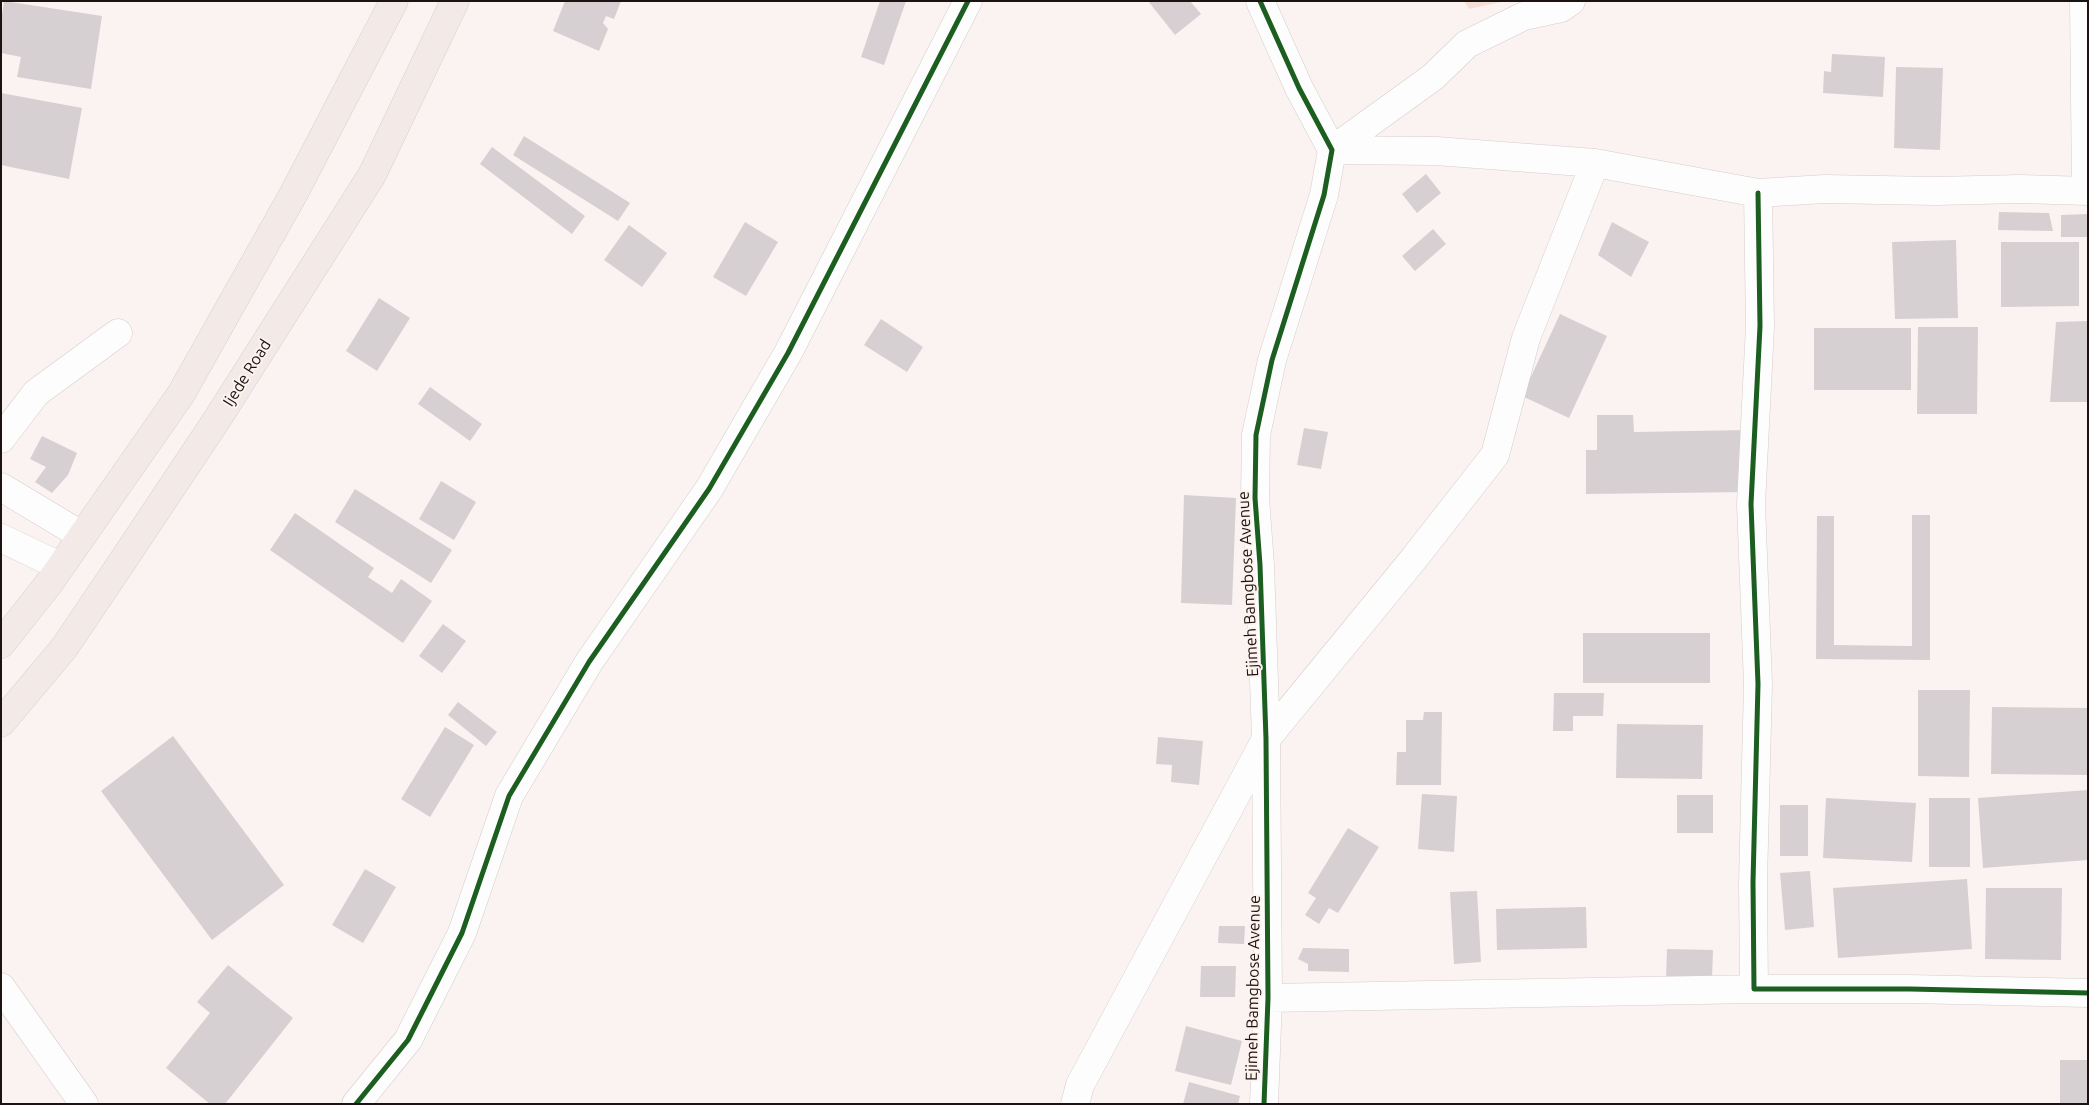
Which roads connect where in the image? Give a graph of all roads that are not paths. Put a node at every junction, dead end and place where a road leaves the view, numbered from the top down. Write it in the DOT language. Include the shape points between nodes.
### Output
graph roads {
  1 [pos="394,1"];
  2 [pos="455,1"];
  3 [pos="968,1"];
  4 [pos="1260,1"];
  5 [pos="1571,1"];
  6 [pos="2084,1"];
  7 [pos="1332,150"];
  8 [pos="1595,163"];
  9 [pos="2087,191"];
  10 [pos="1758,193"];
  11 [pos="118,334"];
  12 [pos="1,439"];
  13 [pos="1,487"];
  14 [pos="81,535"];
  15 [pos="1,538"];
  16 [pos="60,566"];
  17 [pos="1,644"];
  18 [pos="1,723"];
  19 [pos="1266,739"];
  20 [pos="1,987"];
  21 [pos="1754,989"];
  22 [pos="2088,993"];
  23 [pos="1268,998"];
  24 [pos="84,1104"];
  25 [pos="356,1104"];
  26 [pos="1075,1104"];
  27 [pos="1264,1104"];
  1 -- 14 [label="main road" via="294,193 181,394"];
  2 -- 18 [label="main road, Ijede Road" via="372,175 216,422 64,648"];
  3 -- 25 [label="street" via="788,353 709,489 589,662 508,796 462,934 408,1040"];
  4 -- 7 [label="street" via="1299,88"];
  5 -- 7 [label="street" via="1561,8 1524,16 1467,44 1433,78"];
  6 -- 9 [label="street"];
  7 -- 8 [label="street" via="1436,151"];
  7 -- 19 [label="street, Ejimeh Bamgbose Avenue" via="1324,195 1272,360 1256,435 1255,498"];
  8 -- 10 [label="street"];
  8 -- 19 [label="street" via="1526,338 1495,455"];
  9 -- 10 [label="street" via="1825,189"];
  10 -- 21 [label="street" via="1760,326 1751,504 1758,684"];
  11 -- 12 [label="street" via="36,393"];
  13 -- 14 [label="street"];
  14 -- 16 [label="main road"];
  15 -- 16 [label="street"];
  16 -- 17 [label="main road"];
  19 -- 23 [label="street, Ejimeh Bamgbose Avenue"];
  19 -- 26 [label="street" via="1080,1085"];
  20 -- 24 [label="street"];
  21 -- 22 [label="street"];
  21 -- 23 [label="street"];
  23 -- 27 [label="street, Ejimeh Bamgbose Avenue"];
}
